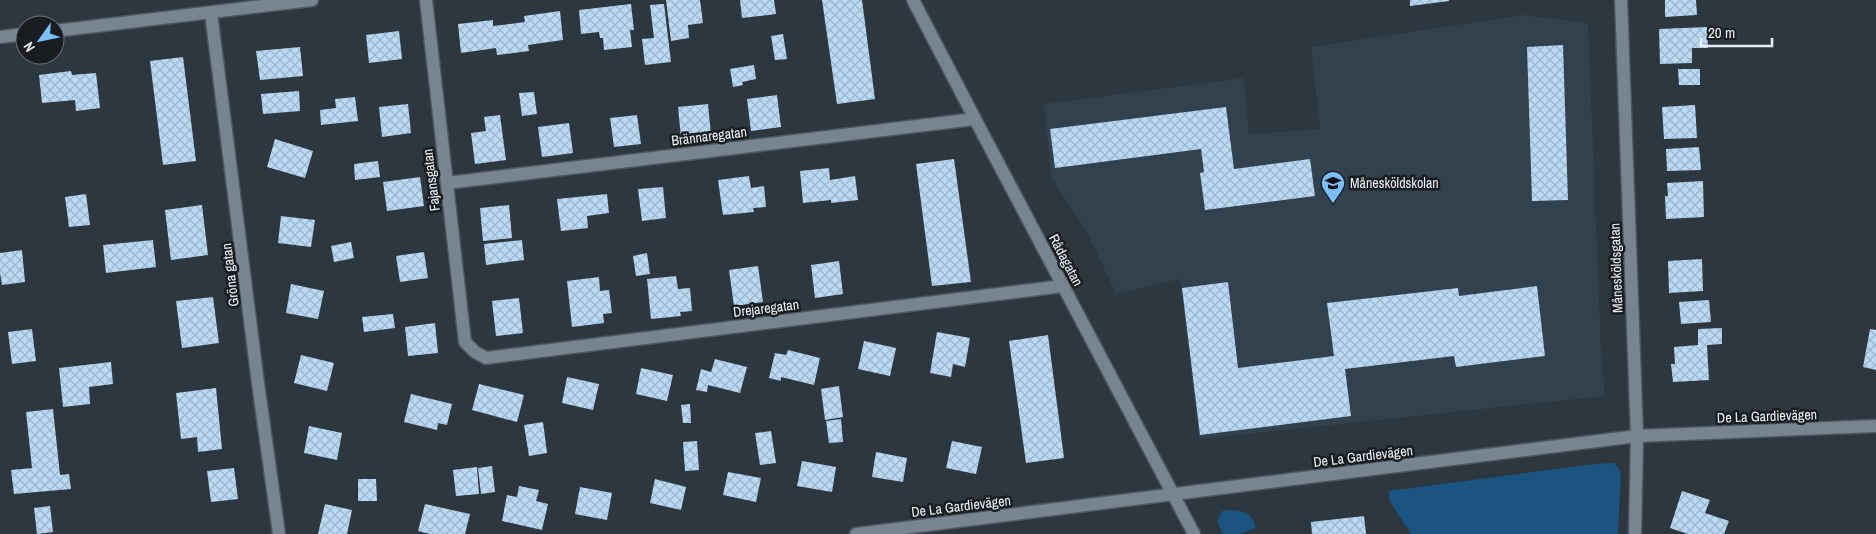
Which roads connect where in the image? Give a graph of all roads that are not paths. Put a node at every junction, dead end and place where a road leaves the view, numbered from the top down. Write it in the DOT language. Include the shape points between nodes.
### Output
graph roads {
  1 [pos="312,0"];
  2 [pos="426,0"];
  3 [pos="913,0"];
  4 [pos="1621,0"];
  5 [pos="211,13"];
  6 [pos="65,30"];
  7 [pos="15,35"];
  8 [pos="0,37"];
  9 [pos="974,119"];
  10 [pos="447,183"];
  11 [pos="1063,286"];
  12 [pos="475,352"];
  13 [pos="1876,426"];
  14 [pos="1637,436"];
  15 [pos="1174,495"];
  16 [pos="279,534"];
  17 [pos="856,534"];
  18 [pos="1194,534"];
  19 [pos="1635,534"];
  1 -- 5 [label="street"];
  2 -- 10 [label="street, Fajansgatan"];
  3 -- 9 [label="street, Rådagatan"];
  4 -- 14 [label="street, Månesköldsgatan"];
  5 -- 6 [label="street"];
  5 -- 16 [label="street, Gröna gatan"];
  7 -- 8 [label="street"];
  9 -- 10 [label="street, Brännaregatan"];
  9 -- 11 [label="street, Rådagatan"];
  10 -- 12 [label="street, Fajansgatan" via="465,342"];
  11 -- 12 [label="street, Drejaregatan" via="486,358"];
  11 -- 15 [label="street, Rådagatan"];
  13 -- 14 [label="street, De La Gardievägen"];
  14 -- 15 [label="street, De La Gardievägen"];
  14 -- 19 [label="street, Månesköldsgatan"];
  15 -- 17 [label="street, De La Gardievägen"];
  15 -- 18 [label="street, Rådagatan"];
}
